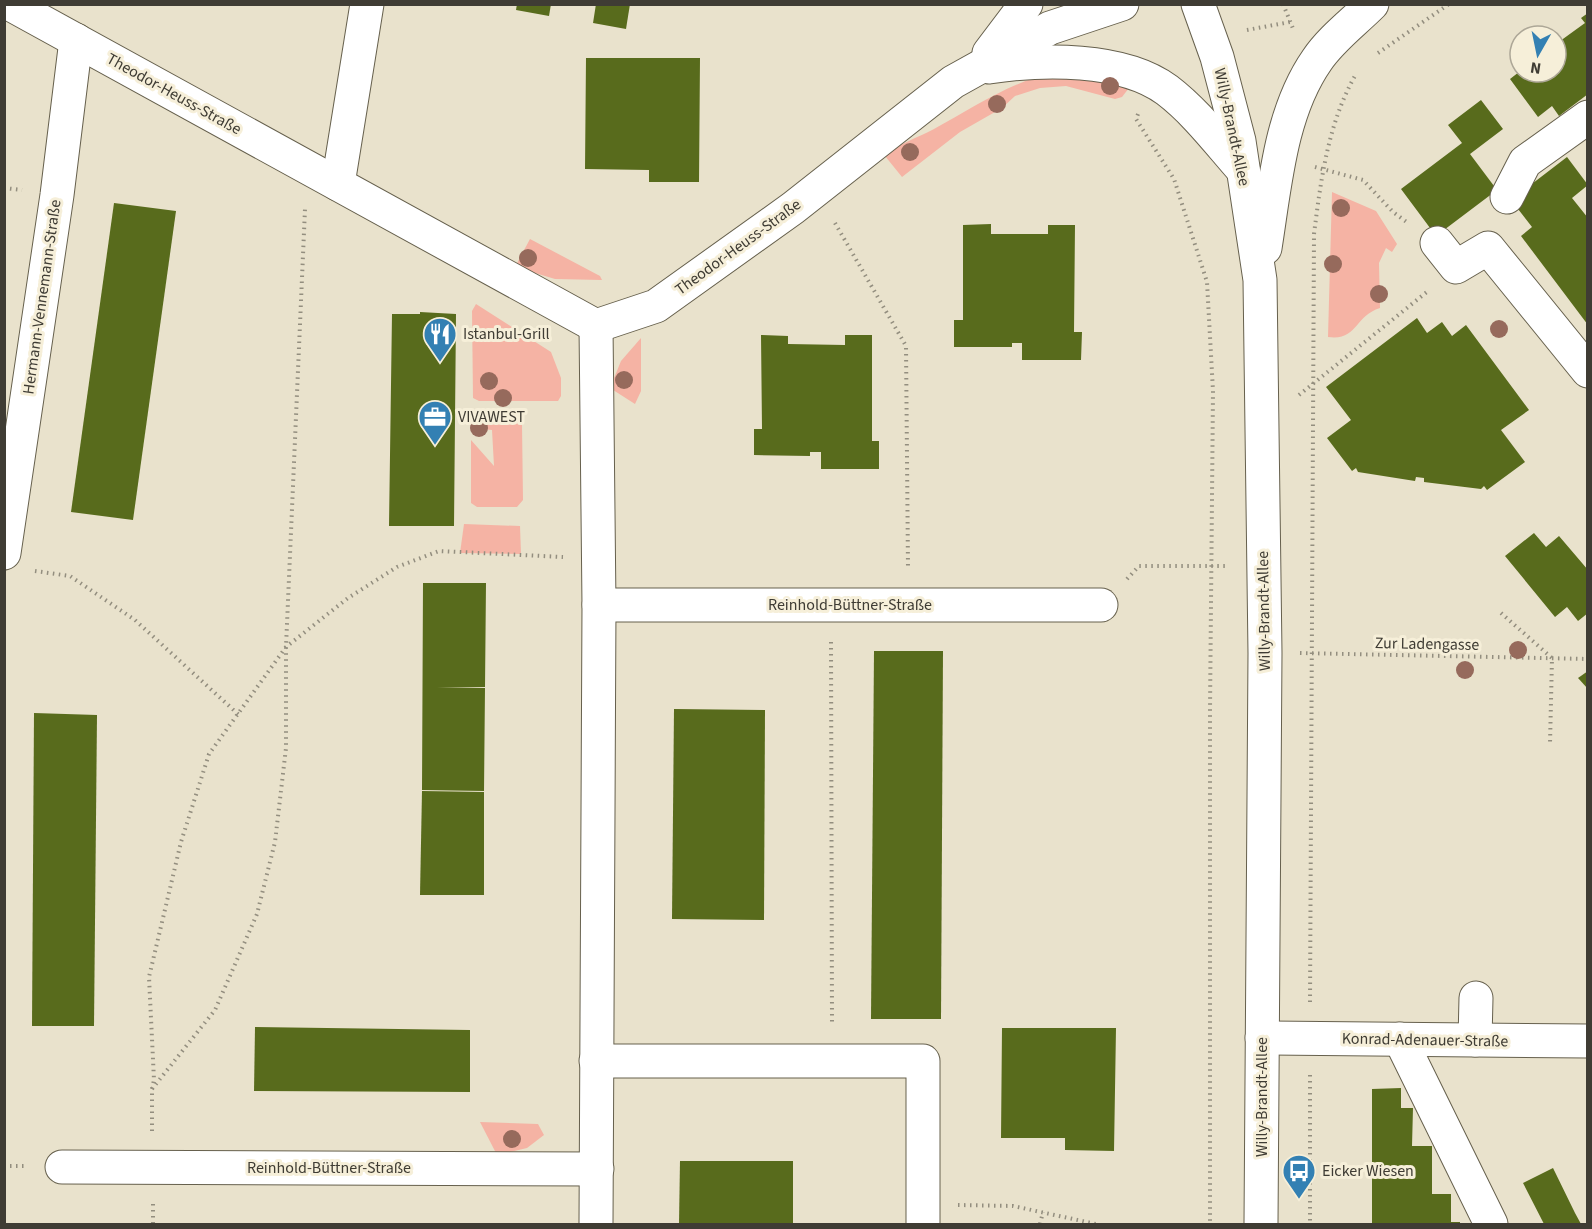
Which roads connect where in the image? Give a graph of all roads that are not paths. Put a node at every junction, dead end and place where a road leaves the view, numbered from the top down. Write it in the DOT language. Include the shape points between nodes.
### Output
graph roads {
  1 [pos="10,4"];
  2 [pos="367,4"];
  3 [pos="1026,4"];
  4 [pos="1122,4"];
  5 [pos="1198,4"];
  6 [pos="1372,4"];
  7 [pos="76,40"];
  8 [pos="976,69"];
  9 [pos="1587,117"];
  10 [pos="1244,171"];
  11 [pos="338,184"];
  12 [pos="1507,197"];
  13 [pos="1437,243"];
  14 [pos="1260,279"];
  15 [pos="596,326"];
  16 [pos="1587,370"];
  17 [pos="15,561"];
  18 [pos="599,605"];
  19 [pos="1101,605"];
  20 [pos="1476,998"];
  21 [pos="1262,1038"];
  22 [pos="1400,1040"];
  23 [pos="1475,1040"];
  24 [pos="1587,1041"];
  25 [pos="596,1061"];
  26 [pos="62,1167"];
  27 [pos="597,1169"];
  28 [pos="596,1224"];
  29 [pos="923,1224"];
  30 [pos="1261,1224"];
  31 [pos="1491,1224"];
  1 -- 7 [label="street, Theodor-Heuss-Straße"];
  2 -- 11 [label="street"];
  3 -- 8 [label="street"];
  4 -- 8 [label="street, Theodor-Heuss-Straße" via="1050,28"];
  5 -- 10 [label="street, Willy-Brandt-Allee" via="1220,67"];
  6 -- 14 [label="street" via="1319,57 1300,90 1279,157"];
  7 -- 11 [label="street, Theodor-Heuss-Straße"];
  7 -- 17 [label="street, Hermann-Vennemann-Straße"];
  8 -- 10 [label="street" via="1022,62 1064,62 1111,68 1149,80 1179,100"];
  8 -- 15 [label="street, Theodor-Heuss-Straße" via="953,82 657,306"];
  9 -- 12 [label="street" via="1524,162"];
  10 -- 14 [label="street, Willy-Brandt-Allee"];
  11 -- 15 [label="street, Theodor-Heuss-Straße"];
  13 -- 16 [label="street" via="1456,267 1488,248"];
  14 -- 21 [label="street, Willy-Brandt-Allee" via="1265,652"];
  15 -- 18 [label="street"];
  18 -- 19 [label="street, Reinhold-Büttner-Straße"];
  18 -- 25 [label="street"];
  20 -- 23 [label="street"];
  21 -- 22 [label="street, Konrad-Adenauer-Straße"];
  21 -- 30 [label="street, Willy-Brandt-Allee"];
  22 -- 23 [label="street, Konrad-Adenauer-Straße"];
  22 -- 31 [label="street"];
  23 -- 24 [label="street, Konrad-Adenauer-Straße"];
  25 -- 27 [label="street"];
  25 -- 29 [label="street" via="923,1061"];
  26 -- 27 [label="street, Reinhold-Büttner-Straße"];
  27 -- 28 [label="street"];
}
